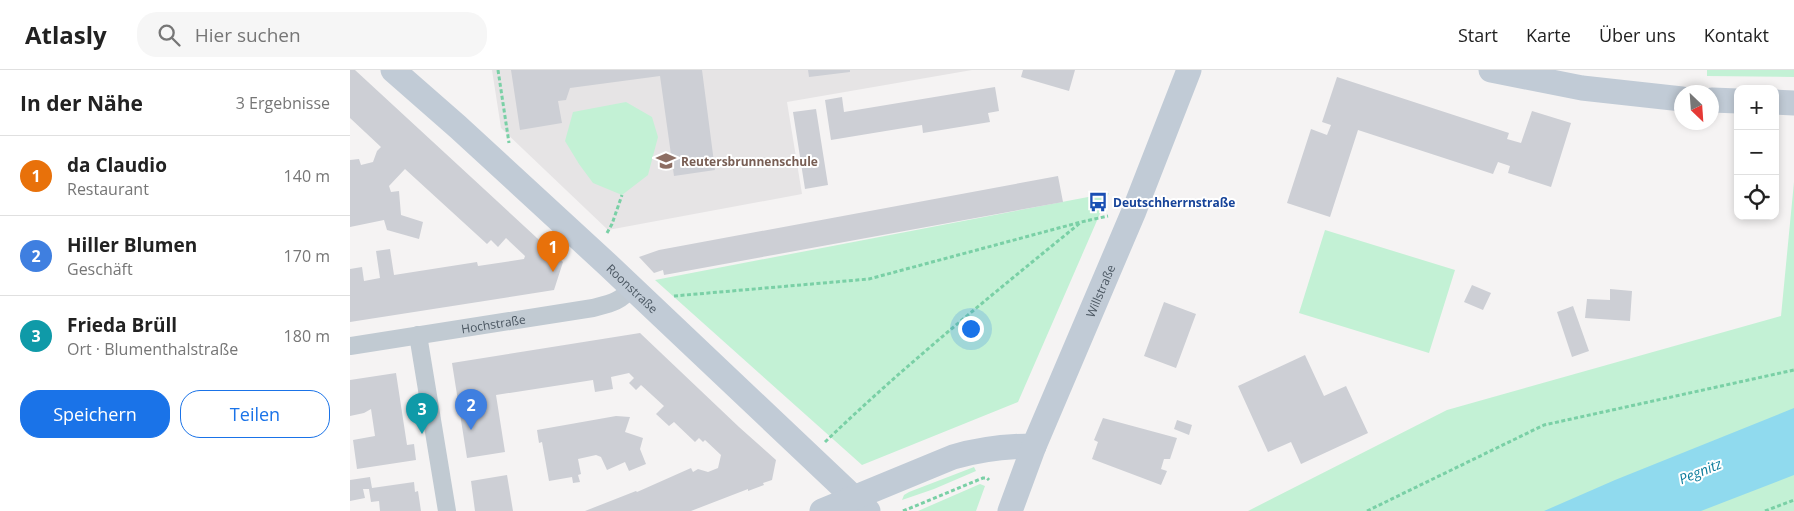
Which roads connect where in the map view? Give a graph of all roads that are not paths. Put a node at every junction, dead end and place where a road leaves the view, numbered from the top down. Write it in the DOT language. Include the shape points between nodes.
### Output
graph roads {
  1 [pos="393,70"];
  2 [pos="1189,70"];
  3 [pos="1491,70"];
  4 [pos="1674,98"];
  5 [pos="1719,100"];
  6 [pos="1734,101"];
  7 [pos="1779,102"];
  8 [pos="1794,103"];
  9 [pos="631,288"];
  10 [pos="418,336"];
  11 [pos="350,346"];
  12 [pos="1034,446"];
  13 [pos="861,504"];
  14 [pos="447,511"];
  15 [pos="822,511"];
  16 [pos="1010,511"];
  1 -- 9 [label="street, Roonstraße"];
  2 -- 12 [label="street, Willstraße" via="1134,211"];
  3 -- 4 [label="street" via="1564,86"];
  5 -- 6 [label="street"];
  7 -- 8 [label="street"];
  9 -- 10 [label="street, Hochstraße" via="618,301 593,308"];
  9 -- 13 [label="street, Roonstraße"];
  10 -- 11 [label="street, Hochstraße"];
  10 -- 14 [label="street"];
  12 -- 13 [label="street" via="974,451 953,457"];
  12 -- 16 [label="street, Willstraße"];
  13 -- 15 [label="street"];
}
